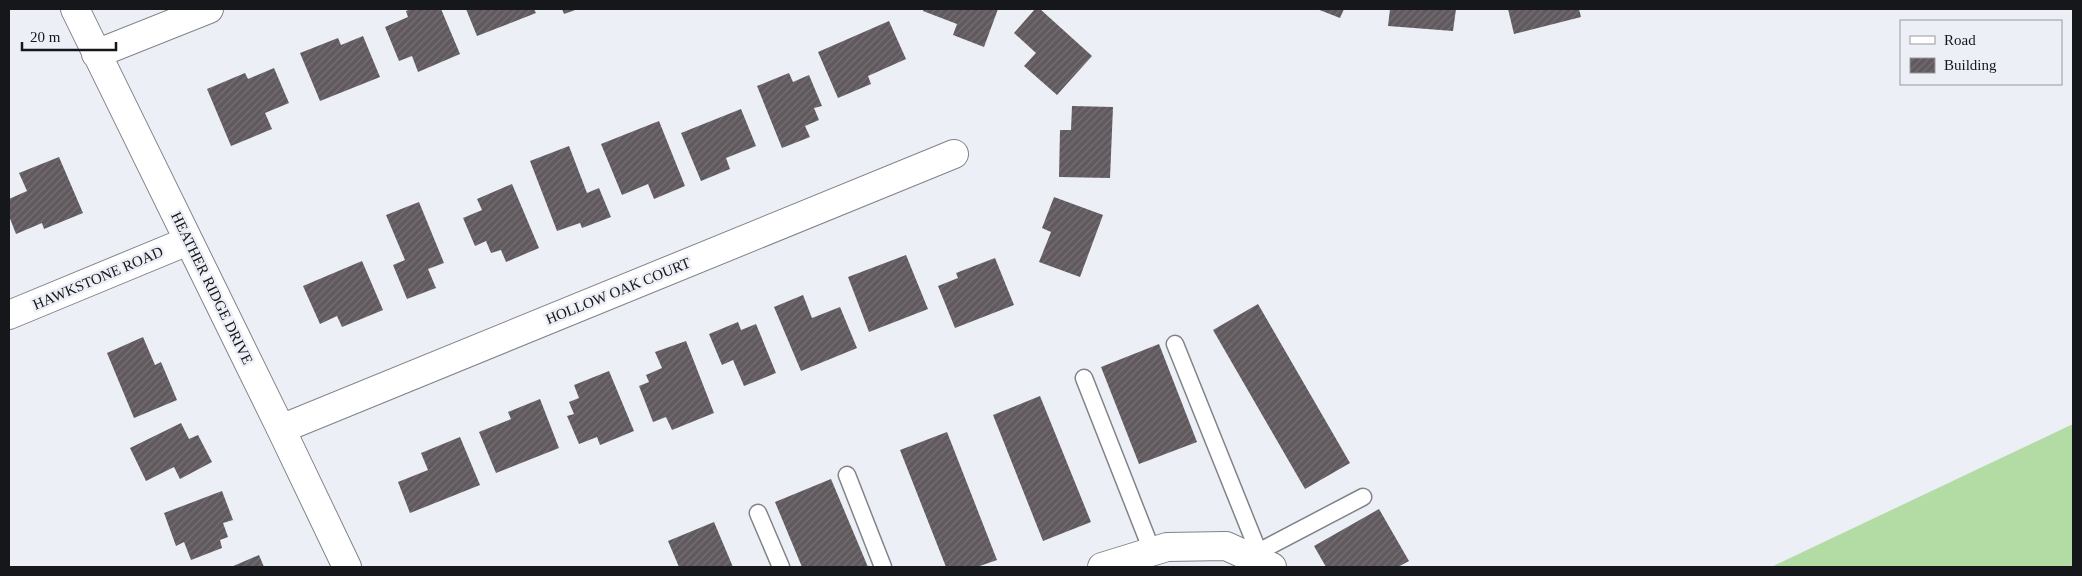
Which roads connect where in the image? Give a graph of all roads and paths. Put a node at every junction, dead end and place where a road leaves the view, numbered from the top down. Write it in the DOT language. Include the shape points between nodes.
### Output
graph roads {
  1 [pos="75,9"];
  2 [pos="209,9"];
  3 [pos="96,54"];
  4 [pos="954,154"];
  5 [pos="188,241"];
  6 [pos="9,315"];
  7 [pos="1175,344"];
  8 [pos="1084,378"];
  9 [pos="282,429"];
  10 [pos="847,475"];
  11 [pos="1363,497"];
  12 [pos="758,513"];
  13 [pos="1152,551"];
  14 [pos="1264,561"];
  15 [pos="347,567"];
  16 [pos="781,567"];
  17 [pos="883,567"];
  18 [pos="1102,567"];
  1 -- 3 [label="street, HEATHER RIDGE DRIVE"];
  2 -- 3 [label="street"];
  3 -- 5 [label="street, HEATHER RIDGE DRIVE"];
  4 -- 9 [label="street, HOLLOW OAK COURT"];
  5 -- 6 [label="street, HAWKSTONE ROAD"];
  5 -- 9 [label="street, HEATHER RIDGE DRIVE"];
  7 -- 14 [label="lane"];
  8 -- 13 [label="lane"];
  9 -- 15 [label="street, HEATHER RIDGE DRIVE"];
  10 -- 17 [label="lane"];
  11 -- 14 [label="lane"];
  12 -- 16 [label="lane"];
  13 -- 14 [label="street" via="1167,547 1226,546"];
  13 -- 18 [label="street"];
}
